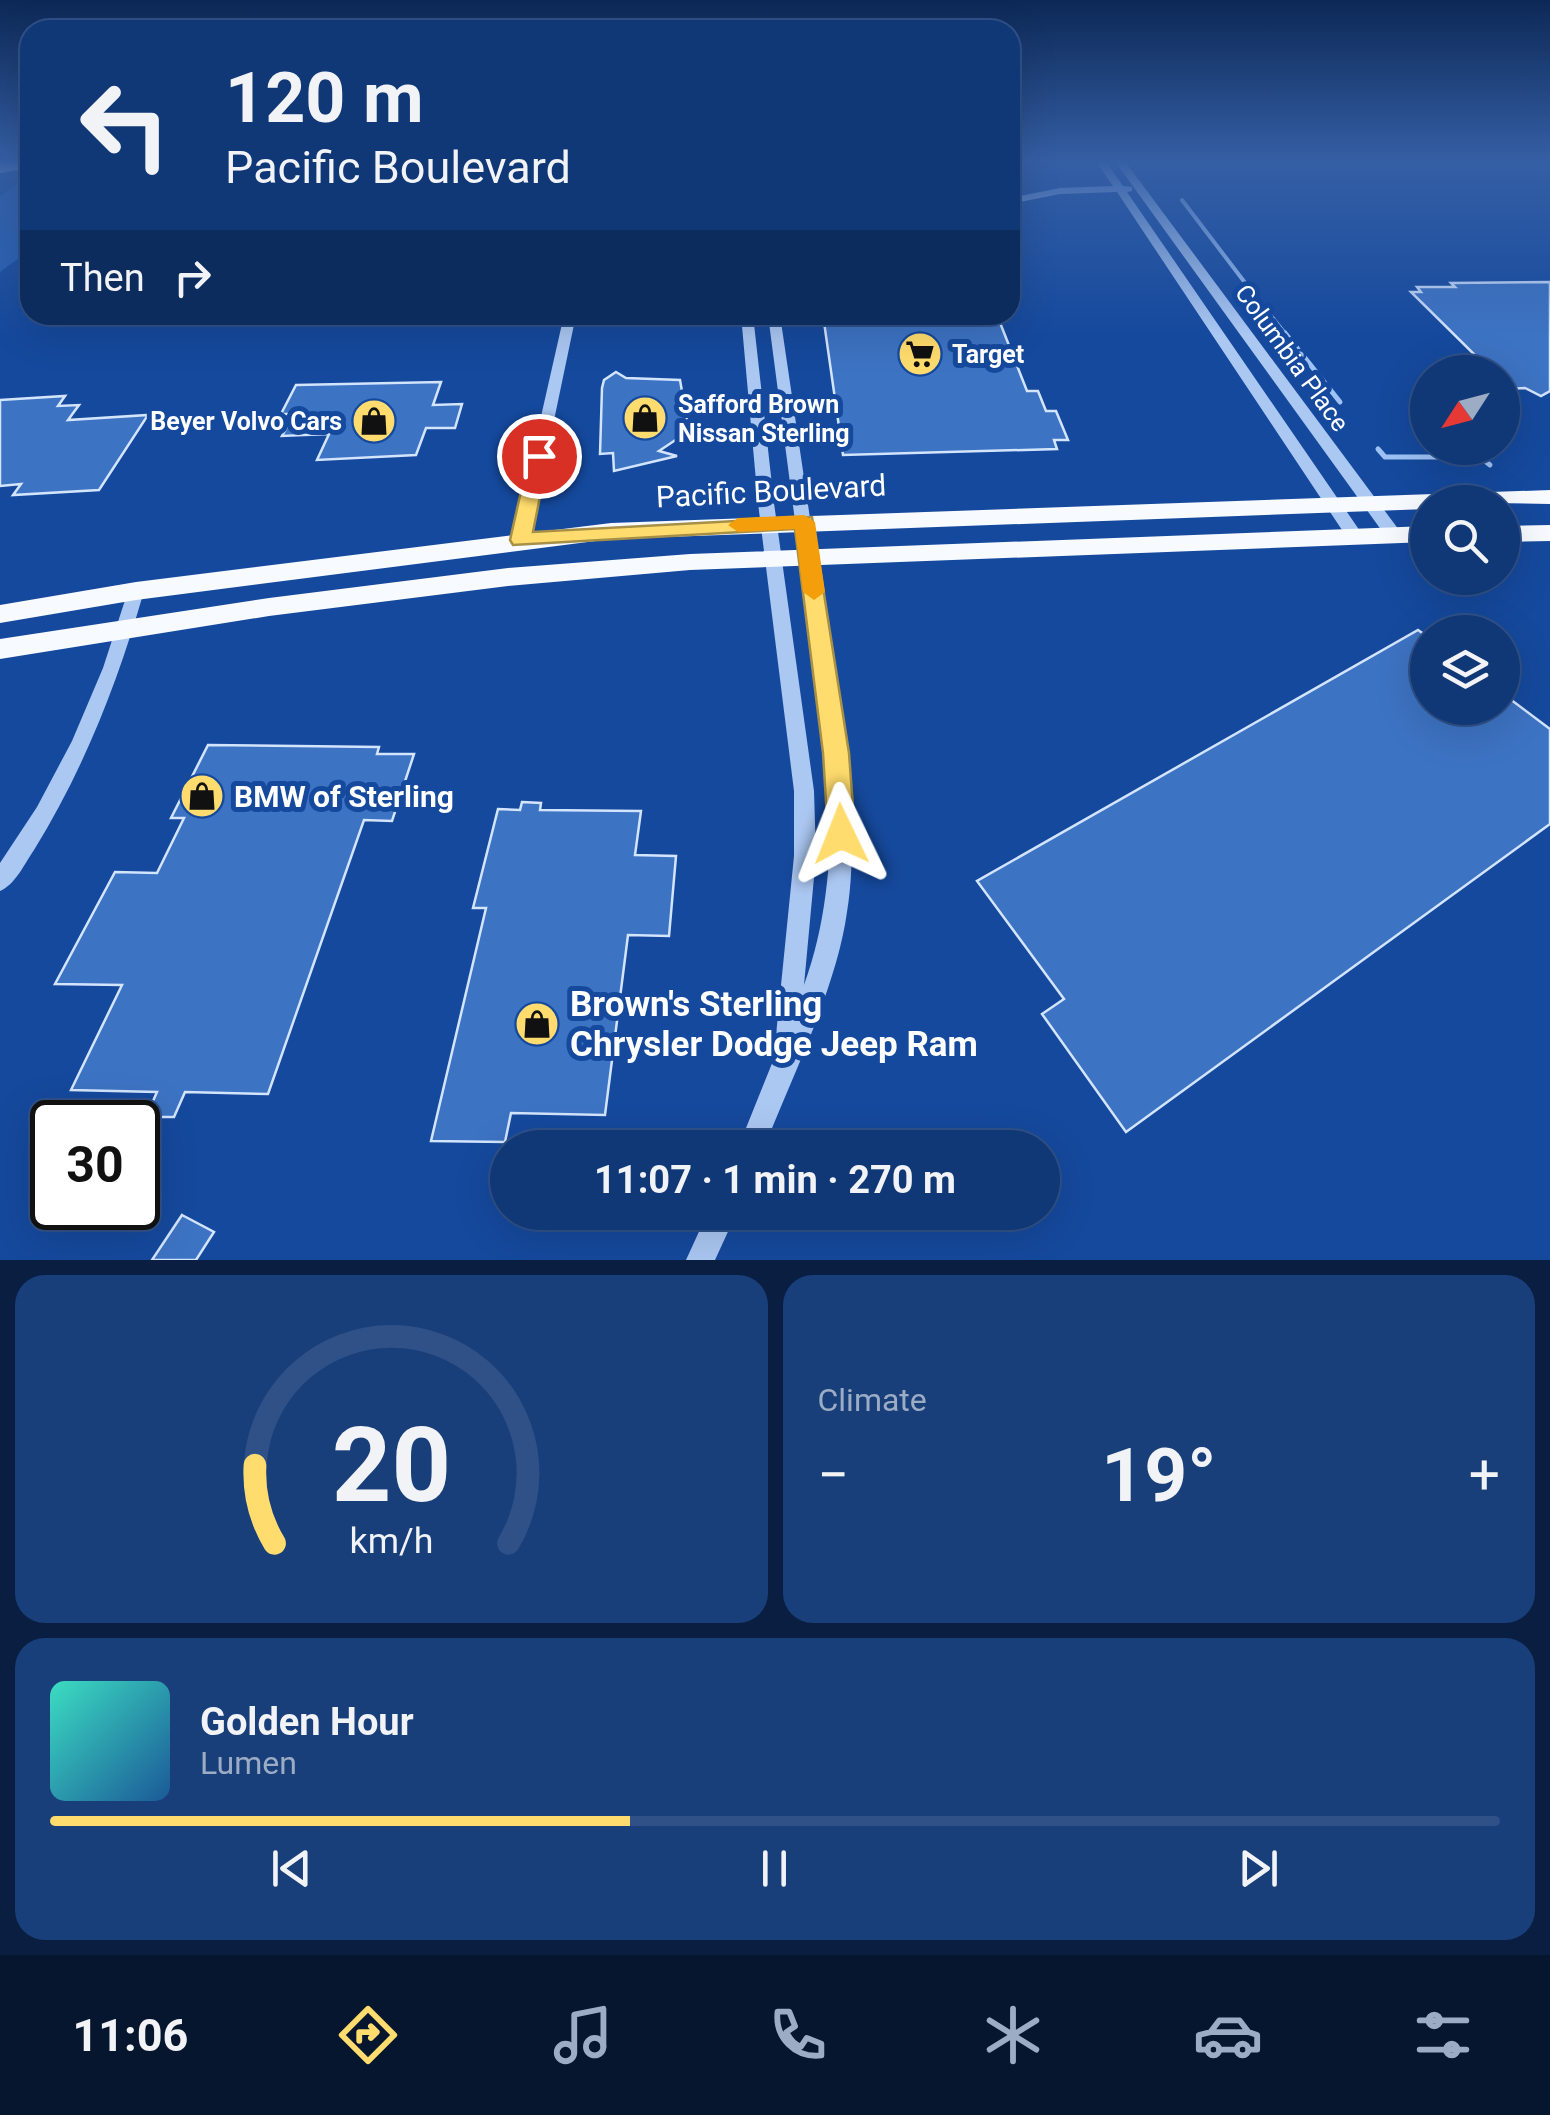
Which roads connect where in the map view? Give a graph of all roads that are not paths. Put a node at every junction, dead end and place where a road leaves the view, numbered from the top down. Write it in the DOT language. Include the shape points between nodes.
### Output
graph roads {
  1 [pos="1140,219"];
  2 [pos="1160,219"];
  3 [pos="568,325"];
  4 [pos="748,325"];
  5 [pos="775,325"];
  6 [pos="1550,496"];
  7 [pos="1366,501"];
  8 [pos="1332,502"];
  9 [pos="804,522"];
  10 [pos="770,524"];
  11 [pos="1550,533"];
  12 [pos="1393,534"];
  13 [pos="1410,534"];
  14 [pos="1520,534"];
  15 [pos="1354,535"];
  16 [pos="520,540"];
  17 [pos="809,554"];
  18 [pos="775,557"];
  19 [pos="136,591"];
  20 [pos="0,614"];
  21 [pos="126,628"];
  22 [pos="0,650"];
  23 [pos="0,881"];
  24 [pos="785,1061"];
  25 [pos="758,1130"];
  26 [pos="714,1230"];
  27 [pos="700,1260"];
  1 -- 8 [label="street, Columbia Place"];
  2 -- 7 [label="street, Columbia Place"];
  3 -- 16 [label="street"];
  4 -- 10 [label="street"];
  5 -- 9 [label="street"];
  6 -- 7 [label="main road, Pacific Boulevard"];
  7 -- 8 [label="main road, Pacific Boulevard"];
  7 -- 12 [label="street, Columbia Place"];
  8 -- 9 [label="main road, Pacific Boulevard"];
  8 -- 15 [label="street, Columbia Place"];
  9 -- 10 [label="main road, Pacific Boulevard"];
  9 -- 17 [label="street"];
  10 -- 16 [label="main road, Pacific Boulevard"];
  10 -- 18 [label="street"];
  11 -- 14 [label="main road"];
  12 -- 13 [label="main road"];
  12 -- 15 [label="main road"];
  15 -- 17 [label="main road"];
  16 -- 19 [label="main road, Pacific Boulevard"];
  17 -- 18 [label="main road"];
  17 -- 24 [label="street" via="842,803 841,864 818,981"];
  18 -- 21 [label="main road" via="508,578"];
  18 -- 24 [label="street" via="804,790 798,955"];
  19 -- 20 [label="main road, Pacific Boulevard"];
  19 -- 21 [label="street"];
  21 -- 22 [label="main road"];
  21 -- 23 [label="street" via="74,763"];
  24 -- 25 [label="street"];
  26 -- 27 [label="street"];
}
